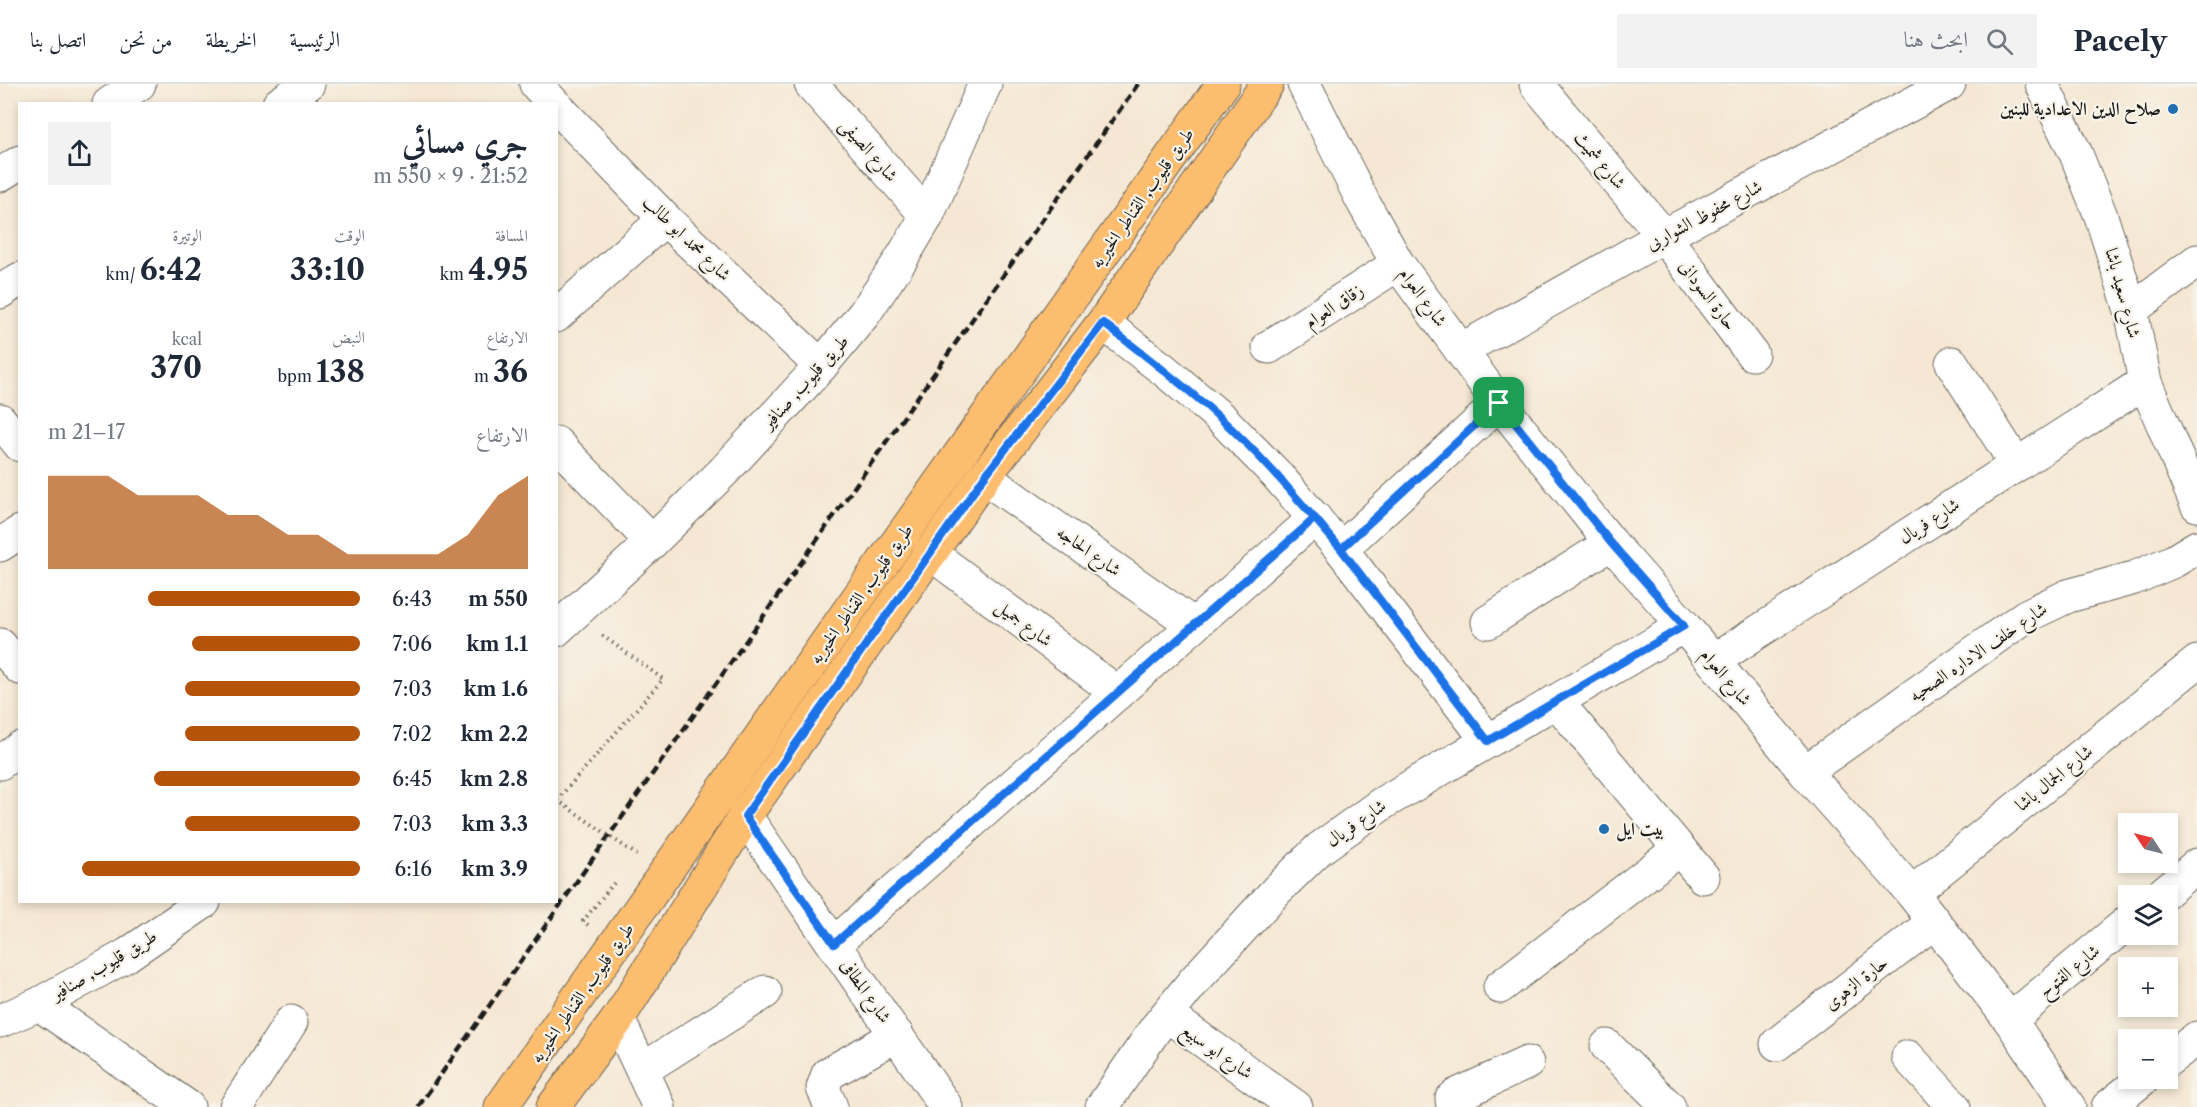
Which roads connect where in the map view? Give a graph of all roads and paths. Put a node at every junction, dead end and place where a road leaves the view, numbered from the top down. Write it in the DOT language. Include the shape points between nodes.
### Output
graph roads {
  1 [pos="139,84"];
  2 [pos="308,84"];
  3 [pos="811,84"];
  4 [pos="985,84"];
  5 [pos="1223,84"];
  6 [pos="1267,84"];
  7 [pos="1304,84"];
  8 [pos="1536,84"];
  9 [pos="1949,84"];
  10 [pos="2042,84"];
  11 [pos="112,102"];
  12 [pos="282,102"];
  13 [pos="558,114"];
  14 [pos="18,163"];
  15 [pos="0,175"];
  16 [pos="927,216"];
  17 [pos="665,219"];
  18 [pos="1664,236"];
  19 [pos="2197,261"];
  20 [pos="1398,264"];
  21 [pos="18,280"];
  22 [pos="0,292"];
  23 [pos="2131,310"];
  24 [pos="558,314"];
  25 [pos="1103,323"];
  26 [pos="1269,347"];
  27 [pos="1461,350"];
  28 [pos="1752,354"];
  29 [pos="1952,363"];
  30 [pos="821,366"];
  31 [pos="2145,382"];
  32 [pos="1499,403"];
  33 [pos="0,420"];
  34 [pos="18,442"];
  35 [pos="558,444"];
  36 [pos="2016,464"];
  37 [pos="984,477"];
  38 [pos="2197,505"];
  39 [pos="1315,518"];
  40 [pos="18,533"];
  41 [pos="652,542"];
  42 [pos="1611,543"];
  43 [pos="0,545"];
  44 [pos="2197,547"];
  45 [pos="1341,549"];
  46 [pos="930,553"];
  47 [pos="1488,622"];
  48 [pos="565,623"];
  49 [pos="1194,626"];
  50 [pos="1684,626"];
  51 [pos="0,645"];
  52 [pos="1713,661"];
  53 [pos="2197,662"];
  54 [pos="18,666"];
  55 [pos="1118,693"];
  56 [pos="1556,701"];
  57 [pos="1488,741"];
  58 [pos="18,750"];
  59 [pos="0,763"];
  60 [pos="1805,771"];
  61 [pos="558,799"];
  62 [pos="558,801"];
  63 [pos="745,816"];
  64 [pos="1679,849"];
  65 [pos="630,863"];
  66 [pos="2197,865"];
  67 [pos="1703,877"];
  68 [pos="617,880"];
  69 [pos="2173,885"];
  70 [pos="1912,893"];
  71 [pos="203,903"];
  72 [pos="583,921"];
  73 [pos="1934,922"];
  74 [pos="2118,930"];
  75 [pos="834,944"];
  76 [pos="1500,987"];
  77 [pos="765,992"];
  78 [pos="39,1004"];
  79 [pos="1167,1015"];
  80 [pos="618,1019"];
  81 [pos="2010,1020"];
  82 [pos="0,1021"];
  83 [pos="291,1022"];
  84 [pos="897,1035"];
  85 [pos="2197,1038"];
  86 [pos="1777,1044"];
  87 [pos="1607,1046"];
  88 [pos="2178,1052"];
  89 [pos="1908,1057"];
  90 [pos="1527,1063"];
  91 [pos="642,1070"];
  92 [pos="2130,1089"];
  93 [pos="174,1103"];
  94 [pos="2061,1104"];
  95 [pos="236,1107"];
  96 [pos="501,1107"];
  97 [pos="553,1107"];
  98 [pos="659,1107"];
  99 [pos="831,1107"];
  100 [pos="946,1107"];
  101 [pos="1102,1107"];
  102 [pos="1296,1107"];
  103 [pos="1452,1107"];
  104 [pos="1669,1107"];
  105 [pos="1954,1107"];
  106 [pos="2108,1107"];
  1 -- 11 [label="street"];
  2 -- 12 [label="street"];
  3 -- 16 [label="street, شارع الصيفى"];
  4 -- 16 [label="street, طريق قليوب, صنافير"];
  5 -- 96 [label="main road, طريق قليوب, القناطر الخيريه"];
  6 -- 25 [label="main road, طريق قليوب, القناطر الخيريه"];
  7 -- 20 [label="street, شارع العوام"];
  8 -- 18 [label="street, شارع شميث"];
  9 -- 18 [label="street, شارع محفوظ الشواربى"];
  10 -- 23 [label="street, شارع سعيد باشا" via="2101,216"];
  13 -- 17 [label="street, شارع محمد ابو طالب"];
  14 -- 15 [label="street"];
  16 -- 30 [label="street, طريق قليوب, صنافير" via="864,314"];
  17 -- 24 [label="street"];
  17 -- 30 [label="street, شارع محمد ابو طالب"];
  18 -- 27 [label="street, شارع محفوظ الشواربى"];
  18 -- 28 [label="street, حارة السودانى"];
  19 -- 23 [label="street"];
  20 -- 26 [label="street, زقاق العوام"];
  20 -- 27 [label="street, شارع العوام"];
  21 -- 22 [label="street"];
  23 -- 31 [label="street, شارع سعيد باشا"];
  25 -- 37 [label="main road, طريق قليوب, القناطر الخيريه"];
  25 -- 39 [label="street" via="1222,419"];
  27 -- 32 [label="street, شارع العوام"];
  29 -- 36 [label="street"];
  30 -- 41 [label="street, طريق قليوب, صنافير"];
  31 -- 36 [label="street, شارع فريال"];
  31 -- 38 [label="street, شارع سعيد باشا"];
  32 -- 42 [label="street, شارع العوام"];
  32 -- 45 [label="street"];
  33 -- 34 [label="street"];
  35 -- 41 [label="street"];
  36 -- 52 [label="street, شارع فريال"];
  37 -- 46 [label="main road, طريق قليوب, القناطر الخيريه"];
  37 -- 49 [label="street, شارع الحاجه"];
  39 -- 45 [label="street"];
  39 -- 49 [label="street"];
  40 -- 43 [label="street"];
  41 -- 48 [label="street, طريق قليوب, صنافير"];
  42 -- 47 [label="street"];
  42 -- 50 [label="street, شارع العوام"];
  44 -- 60 [label="street, شارع خلف الاداره الصحيه" via="2134,578 2068,596 2026,616"];
  45 -- 57 [label="street"];
  46 -- 55 [label="street, شارع جميل"];
  46 -- 63 [label="main road, طريق قليوب, القناطر الخيريه"];
  48 -- 61 [label="path" via="663,679"];
  49 -- 55 [label="street"];
  50 -- 52 [label="street, شارع العوام"];
  50 -- 56 [label="street, شارع فريال"];
  51 -- 54 [label="street"];
  52 -- 60 [label="street, شارع العوام"];
  53 -- 70 [label="street, شارع الجمال باشا"];
  55 -- 75 [label="street"];
  56 -- 57 [label="street, شارع فريال"];
  56 -- 64 [label="street"];
  57 -- 79 [label="street, شارع فريال" via="1383,802 1319,849 1234,935"];
  58 -- 59 [label="street"];
  60 -- 70 [label="street, شارع العوام"];
  62 -- 65 [label="path, bridge" via="637,855"];
  63 -- 75 [label="street, شارع المطافى"];
  63 -- 80 [label="main road, طريق قليوب, القناطر الخيريه"];
  64 -- 67 [label="street"];
  64 -- 76 [label="street"];
  66 -- 69 [label="street"];
  68 -- 72 [label="path"];
  70 -- 73 [label="street, شارع العوام"];
  71 -- 78 [label="street, طريق قليوب, صنافير" via="127,955"];
  73 -- 81 [label="street, شارع العوام"];
  73 -- 86 [label="street, حارة الزهوى"];
  74 -- 81 [label="street, شارع الفتوح"];
  75 -- 84 [label="street, شارع المطافى"];
  77 -- 91 [label="street"];
  78 -- 82 [label="street, طريق قليوب, صنافير"];
  78 -- 93 [label="street"];
  79 -- 101 [label="street, شارع فريال"];
  79 -- 102 [label="street, شارع ابو سبيع"];
  80 -- 91 [label="street"];
  80 -- 97 [label="main road, طريق قليوب, القناطر الخيريه"];
  81 -- 94 [label="street, شارع العوام"];
  83 -- 95 [label="street"];
  84 -- 99 [label="street" via="828,1074 823,1088"];
  84 -- 100 [label="street, شارع المطافى"];
  85 -- 88 [label="street"];
  87 -- 104 [label="street"];
  89 -- 105 [label="street"];
  90 -- 103 [label="street" via="1457,1095 1452,1099"];
  91 -- 98 [label="street"];
  92 -- 106 [label="street"];
}
